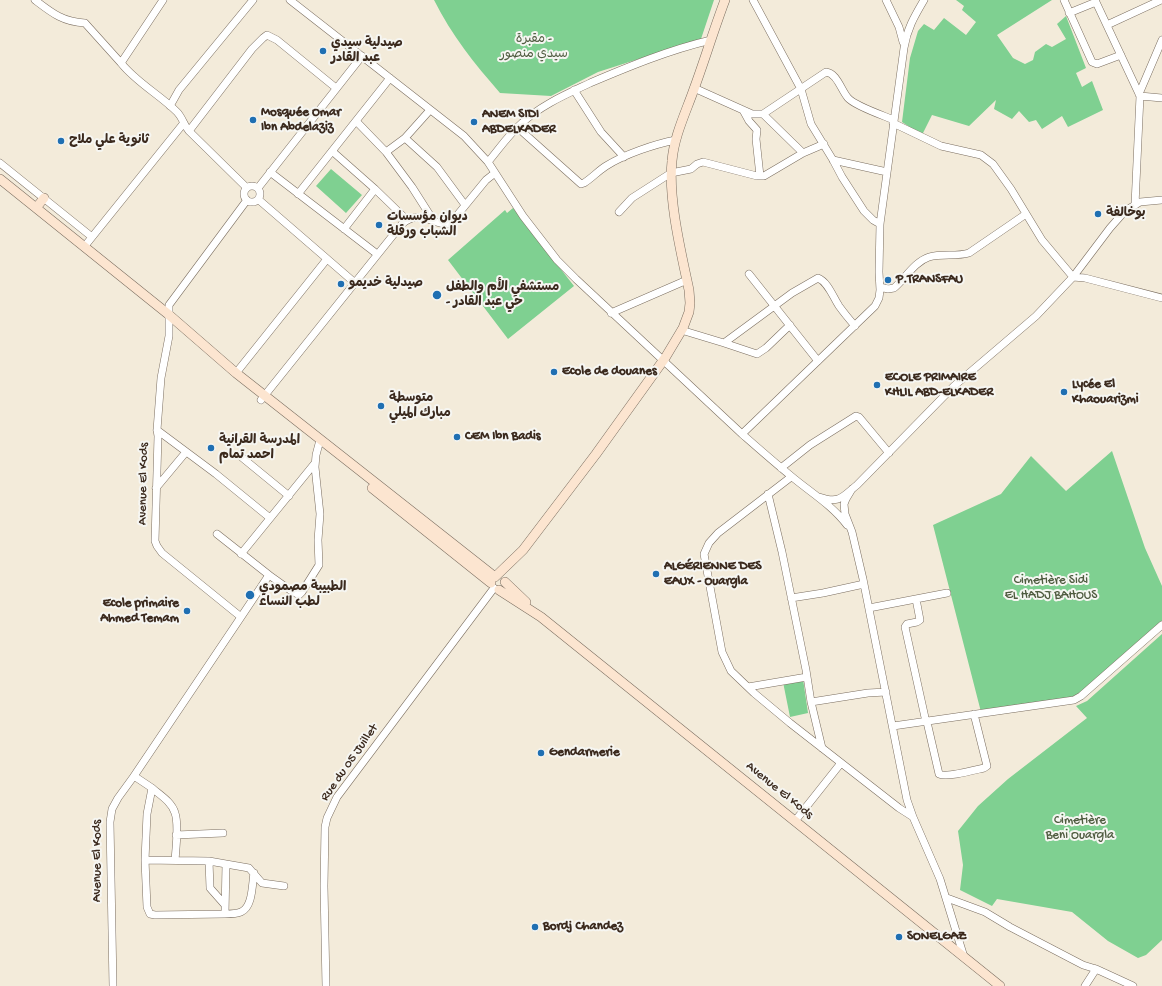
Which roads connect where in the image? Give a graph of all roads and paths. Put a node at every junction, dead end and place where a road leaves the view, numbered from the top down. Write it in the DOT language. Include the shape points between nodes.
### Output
graph roads {
  1 [pos="35,0"];
  2 [pos="163,0"];
  3 [pos="253,0"];
  4 [pos="290,0"];
  5 [pos="726,0"];
  6 [pos="753,0"];
  7 [pos="886,0"];
  8 [pos="924,0"];
  9 [pos="1064,0"];
  10 [pos="1161,0"];
  11 [pos="1095,1"];
  12 [pos="1069,12"];
  13 [pos="1106,25"];
  14 [pos="711,40"];
  15 [pos="1162,40"];
  16 [pos="904,48"];
  17 [pos="1121,55"];
  18 [pos="362,56"];
  19 [pos="121,63"];
  20 [pos="390,78"];
  21 [pos="336,88"];
  22 [pos="694,88"];
  23 [pos="574,90"];
  24 [pos="801,90"];
  25 [pos="1140,95"];
  26 [pos="1162,98"];
  27 [pos="170,106"];
  28 [pos="430,110"];
  29 [pos="743,110"];
  30 [pos="764,114"];
  31 [pos="356,121"];
  32 [pos="894,122"];
  33 [pos="183,124"];
  34 [pos="517,127"];
  35 [pos="189,131"];
  36 [pos="405,138"];
  37 [pos="676,140"];
  38 [pos="824,144"];
  39 [pos="332,151"];
  40 [pos="386,152"];
  41 [pos="803,152"];
  42 [pos="624,157"];
  43 [pos="833,160"];
  44 [pos="488,162"];
  45 [pos="0,163"];
  46 [pos="270,172"];
  47 [pos="887,172"];
  48 [pos="495,173"];
  49 [pos="672,173"];
  50 [pos="760,176"];
  51 [pos="0,179"];
  52 [pos="0,186"];
  53 [pos="246,188"];
  54 [pos="258,188"];
  55 [pos="375,189"];
  56 [pos="298,194"];
  57 [pos="44,198"];
  58 [pos="247,200"];
  59 [pos="258,200"];
  60 [pos="1162,200"];
  61 [pos="465,205"];
  62 [pos="1135,205"];
  63 [pos="36,208"];
  64 [pos="619,212"];
  65 [pos="1026,214"];
  66 [pos="407,220"];
  67 [pos="433,220"];
  68 [pos="880,224"];
  69 [pos="344,229"];
  70 [pos="92,237"];
  71 [pos="84,247"];
  72 [pos="377,254"];
  73 [pos="326,259"];
  74 [pos="749,274"];
  75 [pos="1073,277"];
  76 [pos="687,280"];
  77 [pos="355,283"];
  78 [pos="880,287"];
  79 [pos="1162,298"];
  80 [pos="774,305"];
  81 [pos="611,312"];
  82 [pos="168,318"];
  83 [pos="790,325"];
  84 [pos="855,326"];
  85 [pos="681,330"];
  86 [pos="724,343"];
  87 [pos="663,361"];
  88 [pos="818,361"];
  89 [pos="236,373"];
  90 [pos="263,398"];
  91 [pos="157,430"];
  92 [pos="742,434"];
  93 [pos="320,443"];
  94 [pos="186,452"];
  95 [pos="889,453"];
  96 [pos="239,455"];
  97 [pos="315,462"];
  98 [pos="781,468"];
  99 [pos="792,477"];
  100 [pos="156,488"];
  101 [pos="852,489"];
  102 [pos="768,494"];
  103 [pos="289,496"];
  104 [pos="819,497"];
  105 [pos="270,518"];
  106 [pos="852,532"];
  107 [pos="217,534"];
  108 [pos="241,554"];
  109 [pos="269,575"];
  110 [pos="498,582"];
  111 [pos="864,584"];
  112 [pos="947,593"];
  113 [pos="791,598"];
  114 [pos="916,599"];
  115 [pos="869,608"];
  116 [pos="241,617"];
  117 [pos="1162,625"];
  118 [pos="807,677"];
  119 [pos="748,687"];
  120 [pos="886,692"];
  121 [pos="811,702"];
  122 [pos="974,714"];
  123 [pos="927,722"];
  124 [pos="893,726"];
  125 [pos="822,748"];
  126 [pos="841,763"];
  127 [pos="134,776"];
  128 [pos="152,788"];
  129 [pos="913,817"];
  130 [pos="795,821"];
  131 [pos="223,833"];
  132 [pos="176,835"];
  133 [pos="145,860"];
  134 [pos="175,860"];
  135 [pos="209,861"];
  136 [pos="226,864"];
  137 [pos="254,873"];
  138 [pos="284,886"];
  139 [pos="947,898"];
  140 [pos="225,905"];
  141 [pos="225,914"];
  142 [pos="964,957"];
  143 [pos="1096,969"];
  144 [pos="113,986"];
  145 [pos="326,986"];
  146 [pos="1000,986"];
  147 [pos="1085,986"];
  148 [pos="1133,986"];
  1 -- 19 [label="street" via="60,18 85,23"];
  2 -- 19 [label="street"];
  3 -- 27 [label="street" via="179,90"];
  4 -- 18 [label="street"];
  5 -- 14 [label="main road"];
  6 -- 24 [label="street"];
  7 -- 16 [label="street" via="899,27"];
  8 -- 16 [label="street" via="911,22"];
  9 -- 12 [label="street"];
  10 -- 13 [label="street"];
  11 -- 12 [label="street"];
  11 -- 13 [label="street"];
  12 -- 17 [label="street" via="1092,62 1097,64"];
  13 -- 17 [label="street"];
  14 -- 22 [label="main road"];
  14 -- 23 [label="street" via="652,57"];
  15 -- 25 [label="street"];
  16 -- 32 [label="street"];
  17 -- 25 [label="street"];
  18 -- 20 [label="street"];
  18 -- 21 [label="street"];
  19 -- 27 [label="street" via="136,80"];
  20 -- 28 [label="street"];
  20 -- 31 [label="street"];
  21 -- 35 [label="street" via="277,40 267,35 252,49"];
  21 -- 46 [label="street"];
  22 -- 29 [label="street"];
  22 -- 37 [label="main road"];
  23 -- 34 [label="street" via="536,111"];
  23 -- 42 [label="street" via="601,132"];
  24 -- 30 [label="street"];
  24 -- 32 [label="street" via="829,72 833,74 849,99"];
  24 -- 38 [label="street" via="809,121"];
  25 -- 26 [label="street"];
  25 -- 62 [label="street"];
  27 -- 33 [label="street" via="179,114"];
  28 -- 36 [label="street"];
  28 -- 44 [label="street" via="464,136"];
  29 -- 30 [label="street" via="752,114"];
  29 -- 50 [label="street" via="757,130"];
  30 -- 41 [label="street"];
  31 -- 39 [label="street"];
  31 -- 40 [label="street"];
  32 -- 47 [label="street"];
  32 -- 65 [label="street" via="941,146 987,159 1003,176"];
  33 -- 35 [label="street"];
  33 -- 70 [label="street"];
  34 -- 42 [label="street" via="581,184 607,165"];
  34 -- 44 [label="street"];
  35 -- 53 [label="street"];
  36 -- 40 [label="street"];
  36 -- 61 [label="street" via="437,167"];
  37 -- 42 [label="street" via="654,145"];
  37 -- 49 [label="main road"];
  38 -- 41 [label="street"];
  38 -- 43 [label="street"];
  39 -- 55 [label="street"];
  39 -- 56 [label="street"];
  40 -- 67 [label="street"];
  41 -- 50 [label="street" via="768,175"];
  43 -- 47 [label="street"];
  43 -- 68 [label="street" via="864,211"];
  44 -- 48 [label="street"];
  45 -- 57 [label="street"];
  46 -- 54 [label="street"];
  46 -- 56 [label="street"];
  47 -- 68 [label="street"];
  48 -- 61 [label="street"];
  48 -- 81 [label="street" via="556,260"];
  49 -- 50 [label="street" via="691,169 703,162"];
  49 -- 64 [label="street" via="632,198"];
  49 -- 76 [label="main road" via="674,211"];
  51 -- 63 [label="main road"];
  52 -- 82 [label="main road"];
  53 -- 54 [label="street"];
  53 -- 58 [label="street" via="244,196"];
  54 -- 59 [label="street" via="261,196"];
  55 -- 66 [label="street"];
  55 -- 69 [label="street"];
  56 -- 69 [label="street"];
  57 -- 63 [label="main road"];
  57 -- 70 [label="street"];
  58 -- 59 [label="street"];
  58 -- 82 [label="street" via="170,303"];
  59 -- 73 [label="street"];
  60 -- 62 [label="street"];
  61 -- 67 [label="street" via="450,224"];
  62 -- 75 [label="street" via="1114,223"];
  63 -- 71 [label="main road"];
  65 -- 75 [label="street" via="1042,240"];
  65 -- 78 [label="street" via="969,252 928,257 894,288"];
  66 -- 67 [label="street"];
  66 -- 72 [label="street"];
  68 -- 78 [label="street"];
  69 -- 72 [label="street"];
  70 -- 71 [label="street"];
  71 -- 82 [label="main road"];
  72 -- 77 [label="street"];
  73 -- 77 [label="street"];
  73 -- 89 [label="street"];
  74 -- 80 [label="street"];
  75 -- 79 [label="street"];
  75 -- 95 [label="street" via="1036,316 954,386"];
  76 -- 81 [label="street"];
  76 -- 85 [label="main road" via="689,312"];
  77 -- 90 [label="street"];
  78 -- 84 [label="street" via="875,306"];
  80 -- 83 [label="street"];
  80 -- 84 [label="street" via="820,278"];
  80 -- 86 [label="street"];
  81 -- 87 [label="street"];
  82 -- 89 [label="main road, Avenue El Kods"];
  82 -- 90 [label="main road, Avenue El Kods" via="232,377"];
  82 -- 91 [label="street, Avenue El Kods" via="169,336 161,378"];
  83 -- 86 [label="street" via="757,354"];
  83 -- 88 [label="street"];
  84 -- 88 [label="street"];
  85 -- 86 [label="street"];
  85 -- 87 [label="main road"];
  87 -- 92 [label="street"];
  87 -- 110 [label="main road"];
  88 -- 92 [label="street"];
  89 -- 90 [label="main road, Avenue El Kods"];
  90 -- 93 [label="main road, Avenue El Kods"];
  91 -- 94 [label="street"];
  91 -- 100 [label="street, Avenue El Kods"];
  92 -- 98 [label="street"];
  93 -- 97 [label="street"];
  93 -- 110 [label="main road, Avenue El Kods"];
  94 -- 100 [label="street"];
  94 -- 105 [label="street"];
  95 -- 98 [label="street" via="856,416 810,445"];
  95 -- 101 [label="street"];
  96 -- 103 [label="street"];
  97 -- 103 [label="street"];
  97 -- 109 [label="street" via="320,514 318,568 299,595"];
  98 -- 99 [label="street"];
  99 -- 102 [label="street"];
  99 -- 104 [label="street"];
  100 -- 116 [label="street, Avenue El Kods" via="155,540 158,549"];
  101 -- 104 [label="street" via="836,500 829,501"];
  101 -- 106 [label="street" via="846,499 844,510"];
  102 -- 113 [label="street"];
  102 -- 119 [label="street" via="718,533 704,554 722,652 731,671"];
  103 -- 105 [label="street"];
  104 -- 106 [label="street" via="840,516"];
  105 -- 108 [label="street"];
  106 -- 111 [label="street"];
  107 -- 108 [label="street"];
  108 -- 109 [label="street"];
  109 -- 116 [label="street"];
  110 -- 130 [label="main road, Avenue El Kods"];
  110 -- 145 [label="street, Rue du 05 Juillet" via="337,797 327,818 324,886"];
  111 -- 113 [label="street"];
  111 -- 115 [label="street"];
  112 -- 114 [label="street"];
  113 -- 118 [label="street"];
  114 -- 115 [label="street"];
  114 -- 123 [label="street" via="920,620 905,627"];
  115 -- 120 [label="street"];
  116 -- 127 [label="street, Avenue El Kods"];
  117 -- 122 [label="street" via="1077,698"];
  118 -- 119 [label="street"];
  118 -- 121 [label="street"];
  119 -- 125 [label="street"];
  120 -- 121 [label="street"];
  120 -- 124 [label="street"];
  121 -- 125 [label="street"];
  122 -- 123 [label="street"];
  122 -- 123 [label="street" via="986,766 951,775 939,774"];
  123 -- 124 [label="street"];
  124 -- 129 [label="street" via="907,800"];
  125 -- 126 [label="street"];
  126 -- 129 [label="street"];
  126 -- 130 [label="street"];
  127 -- 128 [label="street"];
  127 -- 144 [label="street, Avenue El Kods" via="112,809 110,822"];
  128 -- 132 [label="street" via="175,812"];
  128 -- 133 [label="street" via="147,814"];
  129 -- 139 [label="street"];
  130 -- 142 [label="main road, Avenue El Kods"];
  131 -- 132 [label="street"];
  132 -- 134 [label="street"];
  133 -- 134 [label="street"];
  133 -- 141 [label="street" via="147,907 150,914"];
  134 -- 135 [label="street"];
  135 -- 136 [label="street"];
  135 -- 140 [label="street" via="210,888"];
  136 -- 137 [label="street" via="249,868"];
  136 -- 140 [label="street"];
  137 -- 138 [label="street" via="262,883"];
  137 -- 141 [label="street" via="249,904 242,912"];
  139 -- 142 [label="street"];
  139 -- 143 [label="street" via="985,912 1034,940"];
  140 -- 141 [label="street"];
  142 -- 146 [label="main road, Avenue El Kods"];
  143 -- 147 [label="street"];
  143 -- 148 [label="street"];
}
